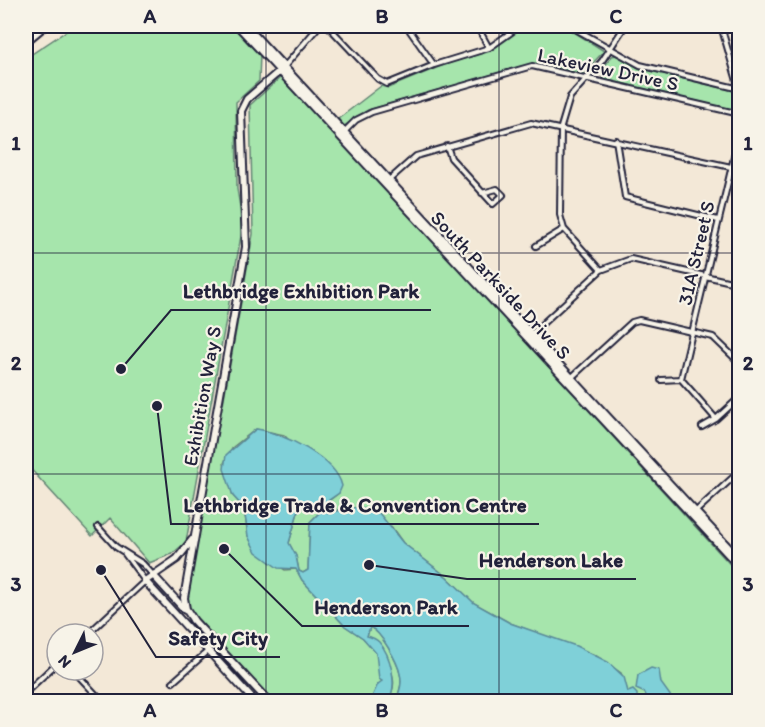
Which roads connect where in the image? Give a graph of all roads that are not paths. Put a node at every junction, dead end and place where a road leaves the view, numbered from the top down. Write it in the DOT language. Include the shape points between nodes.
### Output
graph roads {
  1 [pos="44,26"];
  2 [pos="238,26"];
  3 [pos="246,26"];
  4 [pos="319,26"];
  5 [pos="328,26"];
  6 [pos="477,26"];
  7 [pos="520,26"];
  8 [pos="570,26"];
  9 [pos="625,26"];
  10 [pos="721,26"];
  11 [pos="410,32"];
  12 [pos="26,40"];
  13 [pos="489,48"];
  14 [pos="610,49"];
  15 [pos="266,56"];
  16 [pos="434,65"];
  17 [pos="282,69"];
  18 [pos="586,78"];
  19 [pos="268,81"];
  20 [pos="739,89"];
  21 [pos="740,114"];
  22 [pos="561,127"];
  23 [pos="740,132"];
  24 [pos="342,133"];
  25 [pos="616,140"];
  26 [pos="447,146"];
  27 [pos="731,167"];
  28 [pos="387,182"];
  29 [pos="482,193"];
  30 [pos="718,220"];
  31 [pos="564,229"];
  32 [pos="536,246"];
  33 [pos="601,270"];
  34 [pos="707,276"];
  35 [pos="740,284"];
  36 [pos="693,333"];
  37 [pos="529,336"];
  38 [pos="740,363"];
  39 [pos="569,379"];
  40 [pos="681,379"];
  41 [pos="661,380"];
  42 [pos="740,397"];
  43 [pos="716,419"];
  44 [pos="702,427"];
  45 [pos="740,471"];
  46 [pos="694,514"];
  47 [pos="98,527"];
  48 [pos="194,533"];
  49 [pos="740,546"];
  50 [pos="126,554"];
  51 [pos="731,554"];
  52 [pos="740,560"];
  53 [pos="740,567"];
  54 [pos="153,575"];
  55 [pos="145,581"];
  56 [pos="194,621"];
  57 [pos="101,622"];
  58 [pos="208,651"];
  59 [pos="45,674"];
  60 [pos="84,682"];
  61 [pos="173,682"];
  62 [pos="26,692"];
  63 [pos="102,702"];
  64 [pos="134,702"];
  65 [pos="153,702"];
  66 [pos="255,702"];
  67 [pos="269,702"];
  1 -- 12 [label="highway"];
  2 -- 15 [label="street, South Parkside Drive S"];
  3 -- 17 [label="street, South Parkside Drive S"];
  4 -- 17 [label="street"];
  5 -- 16 [label="street" via="382,83"];
  6 -- 13 [label="street"];
  7 -- 13 [label="street"];
  8 -- 14 [label="street"];
  9 -- 14 [label="street"];
  10 -- 20 [label="street"];
  11 -- 16 [label="street"];
  13 -- 16 [label="street"];
  14 -- 18 [label="street"];
  14 -- 20 [label="street" via="640,65"];
  15 -- 17 [label="street, South Parkside Drive S"];
  15 -- 19 [label="street" via="272,68"];
  17 -- 19 [label="street, Exhibition Way S"];
  17 -- 24 [label="street, South Parkside Drive S"];
  18 -- 21 [label="street, Lakeview Drive S"];
  18 -- 22 [label="street" via="568,101"];
  18 -- 24 [label="street, Lakeview Drive S" via="539,66 524,67 370,113"];
  19 -- 48 [label="street, Exhibition Way S" via="247,99 241,111 246,247"];
  22 -- 25 [label="street"];
  22 -- 26 [label="street" via="531,123"];
  22 -- 31 [label="street" via="559,207"];
  23 -- 27 [label="street, 31A Street S"];
  24 -- 28 [label="street, South Parkside Drive S"];
  25 -- 27 [label="street"];
  25 -- 30 [label="street" via="625,197"];
  26 -- 28 [label="street" via="416,156"];
  26 -- 29 [label="street" via="451,158"];
  27 -- 30 [label="street, 31A Street S"];
  28 -- 37 [label="street, South Parkside Drive S"];
  29 -- 29 [label="street" via="493,204 503,195 497,189"];
  30 -- 34 [label="street, 31A Street S"];
  31 -- 32 [label="street"];
  31 -- 33 [label="street"];
  33 -- 34 [label="street" via="631,259"];
  33 -- 37 [label="street"];
  34 -- 35 [label="street"];
  34 -- 36 [label="street, 31A Street S"];
  36 -- 38 [label="street" via="718,340"];
  36 -- 39 [label="street" via="639,320 632,322"];
  36 -- 40 [label="street, 31A Street S"];
  37 -- 39 [label="street, South Parkside Drive S"];
  39 -- 46 [label="street, South Parkside Drive S"];
  40 -- 41 [label="street"];
  40 -- 43 [label="street"];
  42 -- 43 [label="street"];
  43 -- 44 [label="street"];
  45 -- 46 [label="street"];
  46 -- 51 [label="street, South Parkside Drive S"];
  47 -- 50 [label="street"];
  48 -- 54 [label="street" via="182,555"];
  48 -- 56 [label="street, Exhibition Way S" via="184,598"];
  49 -- 51 [label="street"];
  50 -- 54 [label="street"];
  50 -- 55 [label="street"];
  51 -- 52 [label="street, South Parkside Drive S"];
  51 -- 53 [label="street, South Parkside Drive S"];
  54 -- 55 [label="street"];
  54 -- 56 [label="street"];
  55 -- 57 [label="street"];
  55 -- 58 [label="street"];
  56 -- 67 [label="street"];
  58 -- 61 [label="street"];
  58 -- 66 [label="street"];
  59 -- 62 [label="street"];
  60 -- 63 [label="street"];
  64 -- 65 [label="street" via="143,697"];
}
